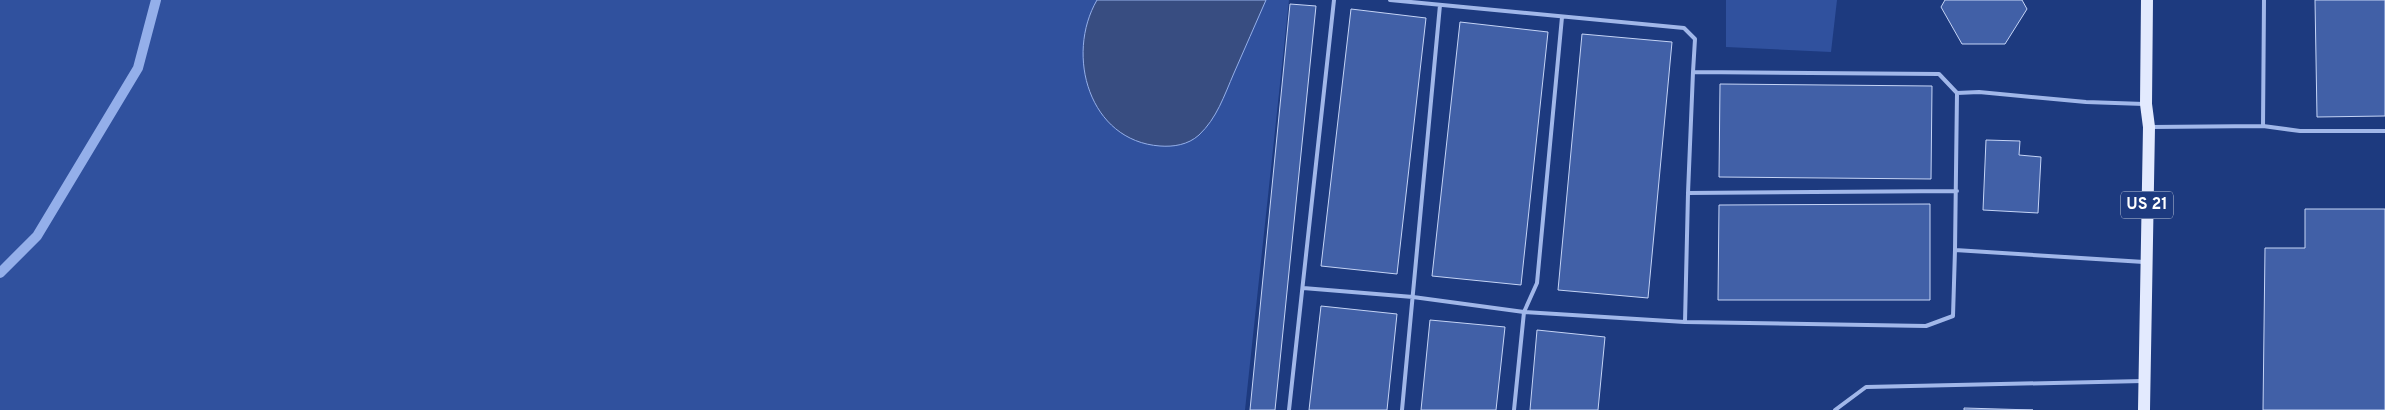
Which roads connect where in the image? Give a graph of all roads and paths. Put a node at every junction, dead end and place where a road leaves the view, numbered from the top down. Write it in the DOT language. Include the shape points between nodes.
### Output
graph roads {
  1 [pos="1334,0"];
  2 [pos="1390,0"];
  3 [pos="2147,0"];
  4 [pos="2264,0"];
  5 [pos="1440,5"];
  6 [pos="1562,17"];
  7 [pos="1693,72"];
  8 [pos="1957,93"];
  9 [pos="2146,104"];
  10 [pos="2263,126"];
  11 [pos="2148,127"];
  12 [pos="2385,131"];
  13 [pos="1957,191"];
  14 [pos="1688,193"];
  15 [pos="1955,250"];
  16 [pos="2146,263"];
  17 [pos="1303,288"];
  18 [pos="1413,297"];
  19 [pos="1524,312"];
  20 [pos="1685,322"];
  21 [pos="2145,381"];
  22 [pos="1289,410"];
  23 [pos="1402,410"];
  24 [pos="1514,410"];
  25 [pos="1835,410"];
  26 [pos="2144,410"];
  1 -- 17 [label="lane"];
  2 -- 5 [label="lane"];
  3 -- 9 [label="main road, US 21"];
  4 -- 10 [label="lane"];
  5 -- 6 [label="lane"];
  5 -- 18 [label="lane"];
  6 -- 7 [label="lane" via="1684,28 1695,39"];
  6 -- 19 [label="lane" via="1537,283"];
  7 -- 8 [label="lane" via="1939,74"];
  7 -- 14 [label="lane"];
  8 -- 9 [label="lane"];
  8 -- 13 [label="lane"];
  9 -- 11 [label="main road, US 21"];
  10 -- 11 [label="lane"];
  10 -- 12 [label="lane" via="2300,132"];
  11 -- 16 [label="main road, US 21"];
  13 -- 14 [label="lane"];
  13 -- 15 [label="lane"];
  14 -- 20 [label="lane"];
  15 -- 16 [label="lane"];
  15 -- 20 [label="lane" via="1953,316 1926,326"];
  16 -- 21 [label="main road, US 21"];
  17 -- 18 [label="lane"];
  17 -- 22 [label="lane"];
  18 -- 19 [label="lane"];
  18 -- 23 [label="lane"];
  19 -- 20 [label="lane"];
  19 -- 24 [label="lane"];
  21 -- 25 [label="lane" via="1866,387"];
  21 -- 26 [label="main road, US 21"];
}
